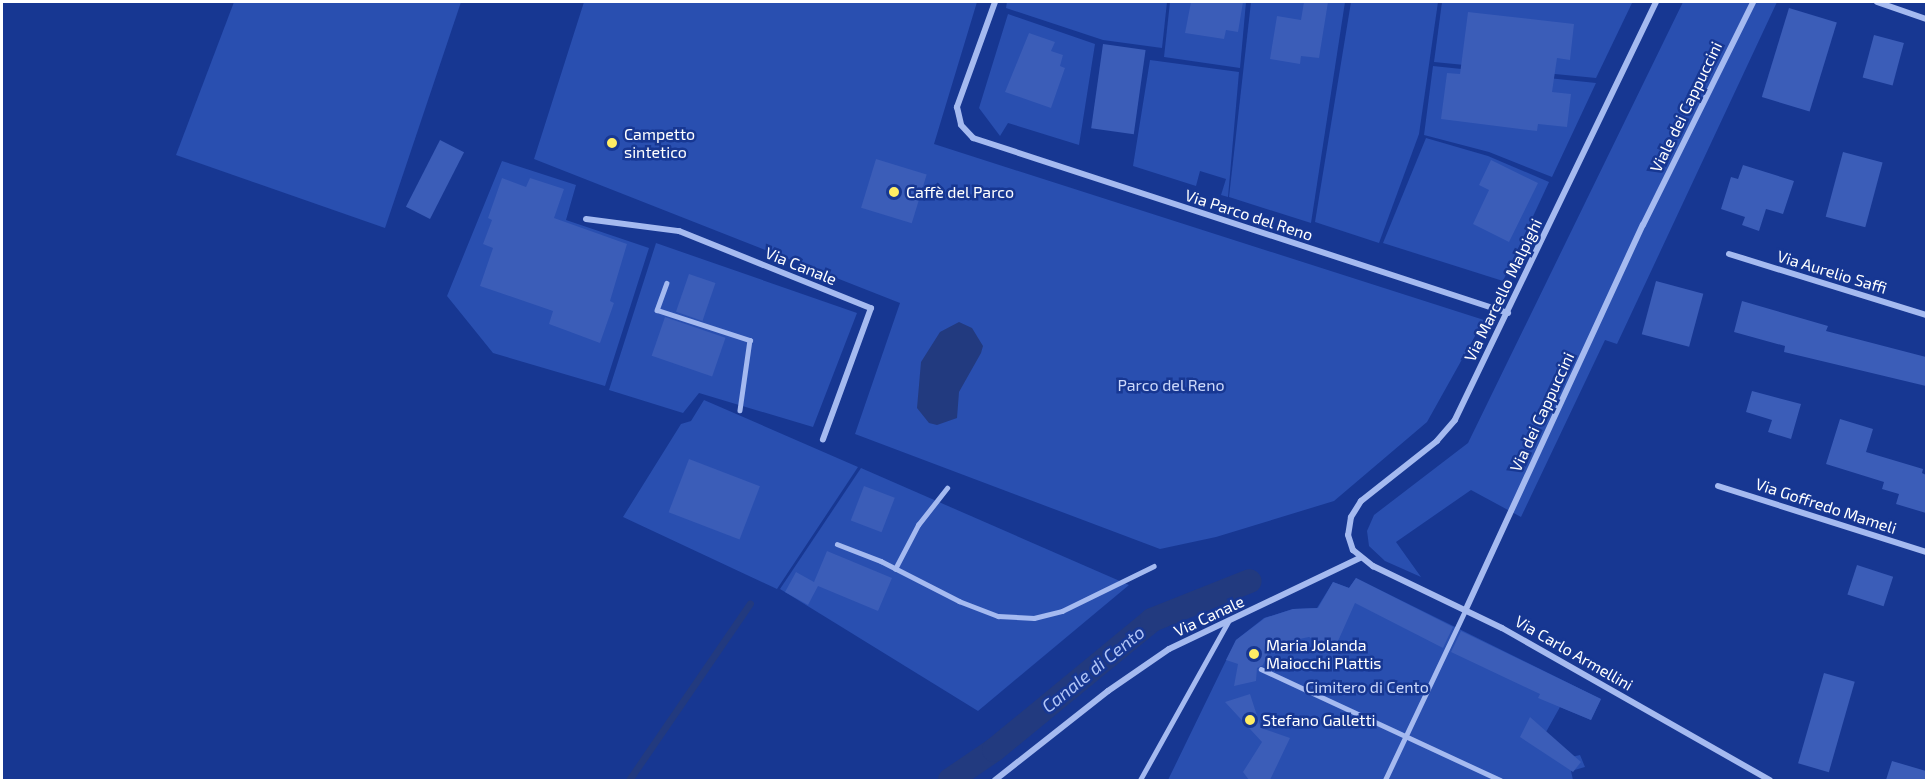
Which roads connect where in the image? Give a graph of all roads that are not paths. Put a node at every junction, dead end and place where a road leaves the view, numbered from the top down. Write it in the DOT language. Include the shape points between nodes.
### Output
graph roads {
  1 [pos="995,2"];
  2 [pos="1656,2"];
  3 [pos="1753,2"];
  4 [pos="1876,2"];
  5 [pos="1926,19"];
  6 [pos="586,219"];
  7 [pos="1643,225"];
  8 [pos="1730,254"];
  9 [pos="667,283"];
  10 [pos="1508,313"];
  11 [pos="1926,315"];
  12 [pos="740,410"];
  13 [pos="823,439"];
  14 [pos="1718,486"];
  15 [pos="947,488"];
  16 [pos="837,544"];
  17 [pos="1926,552"];
  18 [pos="1360,558"];
  19 [pos="1154,566"];
  20 [pos="895,569"];
  21 [pos="1466,609"];
  22 [pos="1228,622"];
  23 [pos="1261,669"];
  24 [pos="1406,737"];
  25 [pos="995,780"];
  26 [pos="1140,780"];
  27 [pos="1385,780"];
  28 [pos="1500,780"];
  29 [pos="1770,780"];
  1 -- 10 [label="street, Via Parco del Reno" via="957,106 966,134 982,143"];
  2 -- 10 [label="street, Via Marcello Malpighi"];
  3 -- 7 [label="street, Viale dei Cappuccini"];
  4 -- 5 [label="street"];
  6 -- 13 [label="street, Via Canale" via="679,231 871,308"];
  7 -- 21 [label="street, Via dei Cappuccini"];
  8 -- 11 [label="street, Via Aurelio Saffi"];
  9 -- 12 [label="lane" via="657,310 750,340"];
  10 -- 18 [label="street, Via Marcello Malpighi" via="1447,430 1355,508 1348,535"];
  14 -- 17 [label="street, Via Goffredo Mameli"];
  15 -- 20 [label="lane" via="918,525"];
  16 -- 20 [label="lane"];
  18 -- 21 [label="street, Via Carlo Armellini"];
  18 -- 22 [label="street, Via Canale"];
  19 -- 20 [label="lane" via="1062,611 1034,618 998,616"];
  21 -- 24 [label="lane"];
  21 -- 29 [label="street, Via Carlo Armellini"];
  22 -- 25 [label="street, Via Canale" via="1169,650 1108,691"];
  22 -- 26 [label="lane"];
  23 -- 24 [label="lane"];
  24 -- 27 [label="lane"];
  24 -- 28 [label="lane"];
}
